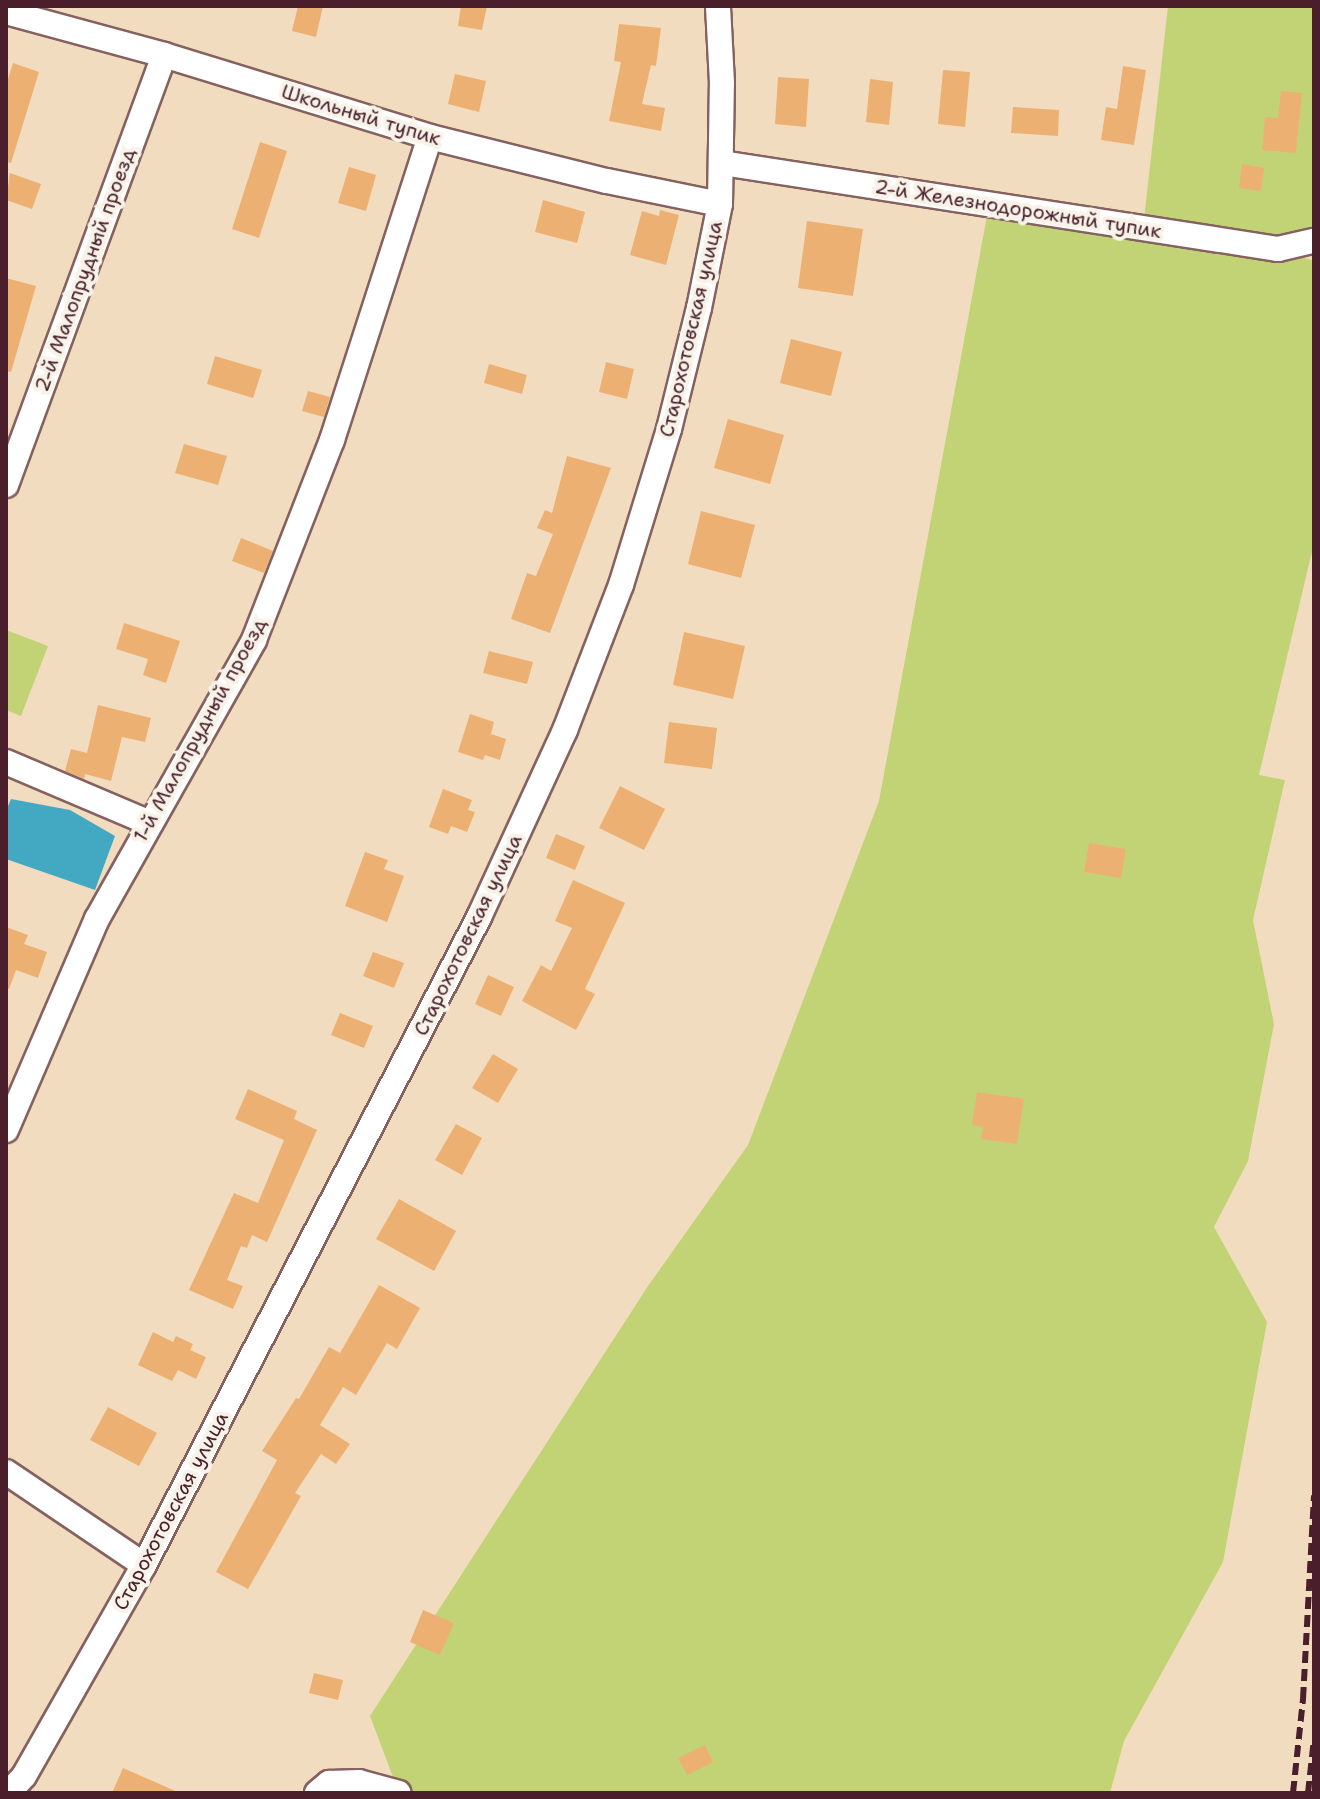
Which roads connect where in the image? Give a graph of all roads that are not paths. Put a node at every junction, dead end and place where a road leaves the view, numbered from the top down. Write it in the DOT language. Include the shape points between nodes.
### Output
graph roads {
  1 [pos="718,6"];
  2 [pos="6,12"];
  3 [pos="164,55"];
  4 [pos="430,137"];
  5 [pos="722,163"];
  6 [pos="720,204"];
  7 [pos="1314,241"];
  8 [pos="6,485"];
  9 [pos="6,762"];
  10 [pos="150,823"];
  11 [pos="6,1130"];
  12 [pos="6,1472"];
  13 [pos="144,1565"];
  14 [pos="6,1789"];
  15 [pos="398,1792"];
  16 [pos="317,1793"];
  1 -- 5 [label="street, Старохотовская улица"];
  2 -- 3 [label="street, Школьный тупик"];
  3 -- 4 [label="street, Школьный тупик"];
  3 -- 8 [label="street, 2-й Малопрудный проезд"];
  4 -- 6 [label="street, Школьный тупик"];
  4 -- 10 [label="street, 1-й Малопрудный проезд" via="332,440 254,640"];
  5 -- 6 [label="street, Старохотовская улица"];
  5 -- 7 [label="street, 2-й Железнодорожный тупик" via="1278,249"];
  6 -- 13 [label="street, Старохотовская улица" via="669,429 621,585 565,730 479,917"];
  9 -- 10 [label="street"];
  10 -- 11 [label="street, 1-й Малопрудный проезд" via="97,919"];
  12 -- 13 [label="street"];
  13 -- 14 [label="street, Старохотовская улица" via="24,1776"];
  15 -- 16 [label="street" via="359,1782 329,1783"];
}
